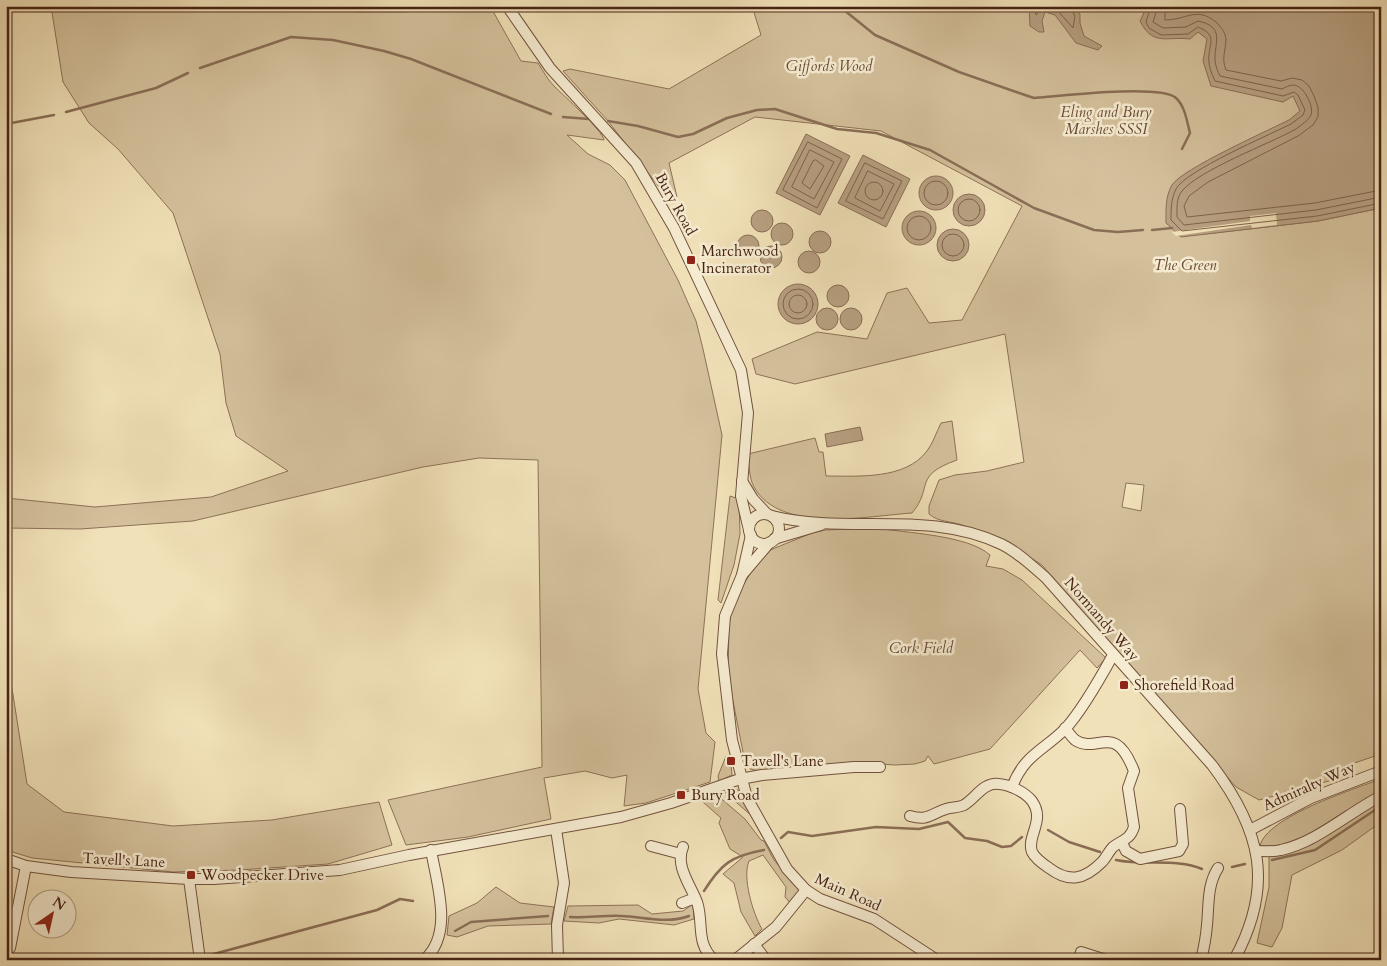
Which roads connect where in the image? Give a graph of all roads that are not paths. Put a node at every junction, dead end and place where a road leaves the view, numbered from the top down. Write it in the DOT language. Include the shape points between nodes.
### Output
graph roads {
  1 [pos="507,6"];
  2 [pos="742,481"];
  3 [pos="770,515"];
  4 [pos="824,524"];
  5 [pos="750,533"];
  6 [pos="772,541"];
  7 [pos="742,576"];
  8 [pos="1113,655"];
  9 [pos="1065,728"];
  10 [pos="880,767"];
  11 [pos="1381,771"];
  12 [pos="740,779"];
  13 [pos="1012,787"];
  14 [pos="1381,796"];
  15 [pos="1180,809"];
  16 [pos="910,816"];
  17 [pos="556,829"];
  18 [pos="1250,830"];
  19 [pos="1122,843"];
  20 [pos="651,846"];
  21 [pos="431,850"];
  22 [pos="1257,851"];
  23 [pos="6,859"];
  24 [pos="26,866"];
  25 [pos="1218,868"];
  26 [pos="189,879"];
  27 [pos="806,890"];
  28 [pos="695,898"];
  29 [pos="682,902"];
  30 [pos="754,944"];
  31 [pos="10,948"];
  32 [pos="200,960"];
  33 [pos="424,960"];
  34 [pos="558,960"];
  35 [pos="714,960"];
  36 [pos="735,960"];
  37 [pos="766,960"];
  38 [pos="937,960"];
  39 [pos="1079,960"];
  40 [pos="1106,960"];
  41 [pos="1201,960"];
  42 [pos="1234,960"];
  1 -- 2 [label="street, Bury Road" via="550,68 636,163 674,228 741,370 748,413"];
  2 -- 3 [label="street" via="753,499"];
  2 -- 5 [label="street, Bury Road" via="741,496"];
  3 -- 4 [label="street, Normandy Way"];
  3 -- 5 [label="street" via="754,518"];
  3 -- 6 [label="street" via="779,527"];
  4 -- 6 [label="street, Normandy Way"];
  4 -- 8 [label="street, Normandy Way" via="944,526 1003,544 1046,578"];
  5 -- 6 [label="street" via="758,542"];
  5 -- 7 [label="street"];
  6 -- 7 [label="street"];
  7 -- 12 [label="street, Main Road" via="725,616 722,654"];
  8 -- 9 [label="street"];
  8 -- 18 [label="street, Normandy Way" via="1212,764 1232,791"];
  9 -- 13 [label="street" via="1025,761"];
  9 -- 19 [label="street" via="1075,740 1083,743 1108,741 1118,745 1130,762 1134,771 1128,788 1134,827 1132,834"];
  10 -- 12 [label="street, Tavell's Lane" via="791,772"];
  11 -- 18 [label="street, Admiralty Way" via="1301,803"];
  12 -- 17 [label="street, Tavell's Lane" via="646,810"];
  12 -- 27 [label="street, Main Road" via="768,838 787,869"];
  13 -- 16 [label="street" via="988,786 963,806 929,818"];
  13 -- 19 [label="street" via="1025,794 1037,811 1032,854 1066,878 1089,874 1113,847"];
  14 -- 22 [label="street" via="1306,842 1279,851"];
  15 -- 19 [label="street" via="1183,844 1179,851 1140,858 1126,851"];
  17 -- 21 [label="street, Tavell's Lane"];
  17 -- 34 [label="street" via="564,883 557,925"];
  18 -- 22 [label="street, Normandy Way"];
  20 -- 28 [label="street" via="682,850 684,874"];
  21 -- 26 [label="street, Tavell's Lane" via="340,870"];
  21 -- 33 [label="street" via="442,928 435,948"];
  22 -- 42 [label="street, Normandy Way" via="1259,879 1253,914"];
  23 -- 24 [label="street, Tavell's Lane"];
  24 -- 26 [label="street, Tavell's Lane"];
  24 -- 31 [label="street"];
  25 -- 41 [label="street" via="1209,890"];
  26 -- 32 [label="street"];
  27 -- 30 [label="street" via="782,921"];
  27 -- 38 [label="street, Main Road" via="820,899 874,919"];
  28 -- 29 [label="street"];
  28 -- 35 [label="street" via="702,942"];
  30 -- 36 [label="street"];
  30 -- 37 [label="street"];
  39 -- 40 [label="street" via="1081,952"];
}
